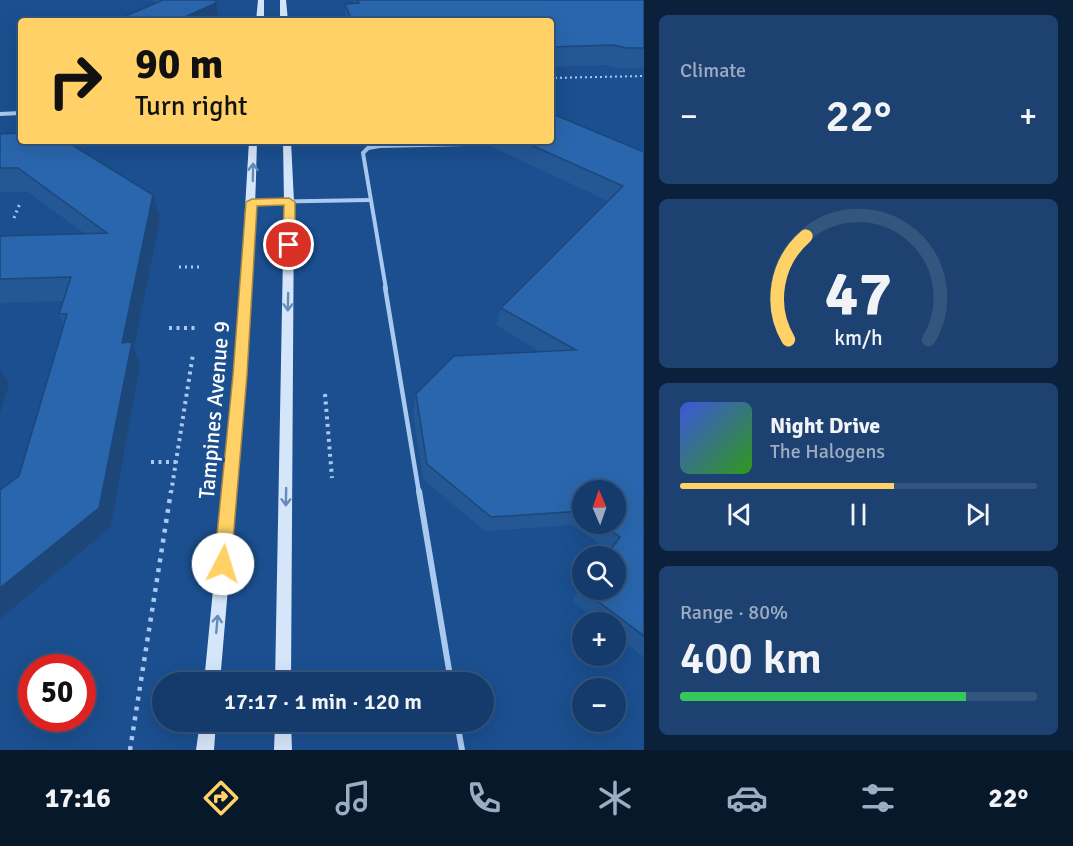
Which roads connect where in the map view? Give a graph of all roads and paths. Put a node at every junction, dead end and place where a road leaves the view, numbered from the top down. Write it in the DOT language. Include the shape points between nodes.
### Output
graph roads {
  1 [pos="261,0"];
  2 [pos="283,0"];
  3 [pos="260,18"];
  4 [pos="284,18"];
  5 [pos="644,76"];
  6 [pos="554,78"];
  7 [pos="18,113"];
  8 [pos="0,114"];
  9 [pos="253,144"];
  10 [pos="287,144"];
  11 [pos="465,144"];
  12 [pos="370,200"];
  13 [pos="252,202"];
  14 [pos="289,202"];
  15 [pos="20,203"];
  16 [pos="14,218"];
  17 [pos="179,267"];
  18 [pos="202,267"];
  19 [pos="169,328"];
  20 [pos="196,328"];
  21 [pos="193,354"];
  22 [pos="325,394"];
  23 [pos="151,462"];
  24 [pos="176,462"];
  25 [pos="332,478"];
  26 [pos="213,672"];
  27 [pos="284,672"];
  28 [pos="449,672"];
  29 [pos="207,732"];
  30 [pos="283,732"];
  31 [pos="459,732"];
  32 [pos="130,750"];
  33 [pos="205,750"];
  34 [pos="283,750"];
  35 [pos="462,750"];
  1 -- 3 [label="main road"];
  2 -- 4 [label="main road"];
  5 -- 6 [label="path"];
  7 -- 8 [label="street"];
  13 -- 9 [label="main road, Tampines Avenue 9, one-way"];
  10 -- 14 [label="main road"];
  11 -- 12 [label="lane" via="368,148 363,153"];
  12 -- 14 [label="lane"];
  12 -- 28 [label="lane"];
  13 -- 14 [label="lane"];
  26 -- 13 [label="main road, Tampines Avenue 9, one-way"];
  14 -- 27 [label="main road, one-way"];
  15 -- 16 [label="path"];
  17 -- 18 [label="path"];
  19 -- 20 [label="path"];
  21 -- 24 [label="path"];
  22 -- 25 [label="path"];
  23 -- 24 [label="path"];
  24 -- 32 [label="path"];
  29 -- 33 [label="main road"];
  30 -- 34 [label="main road"];
  31 -- 35 [label="lane"];
}
